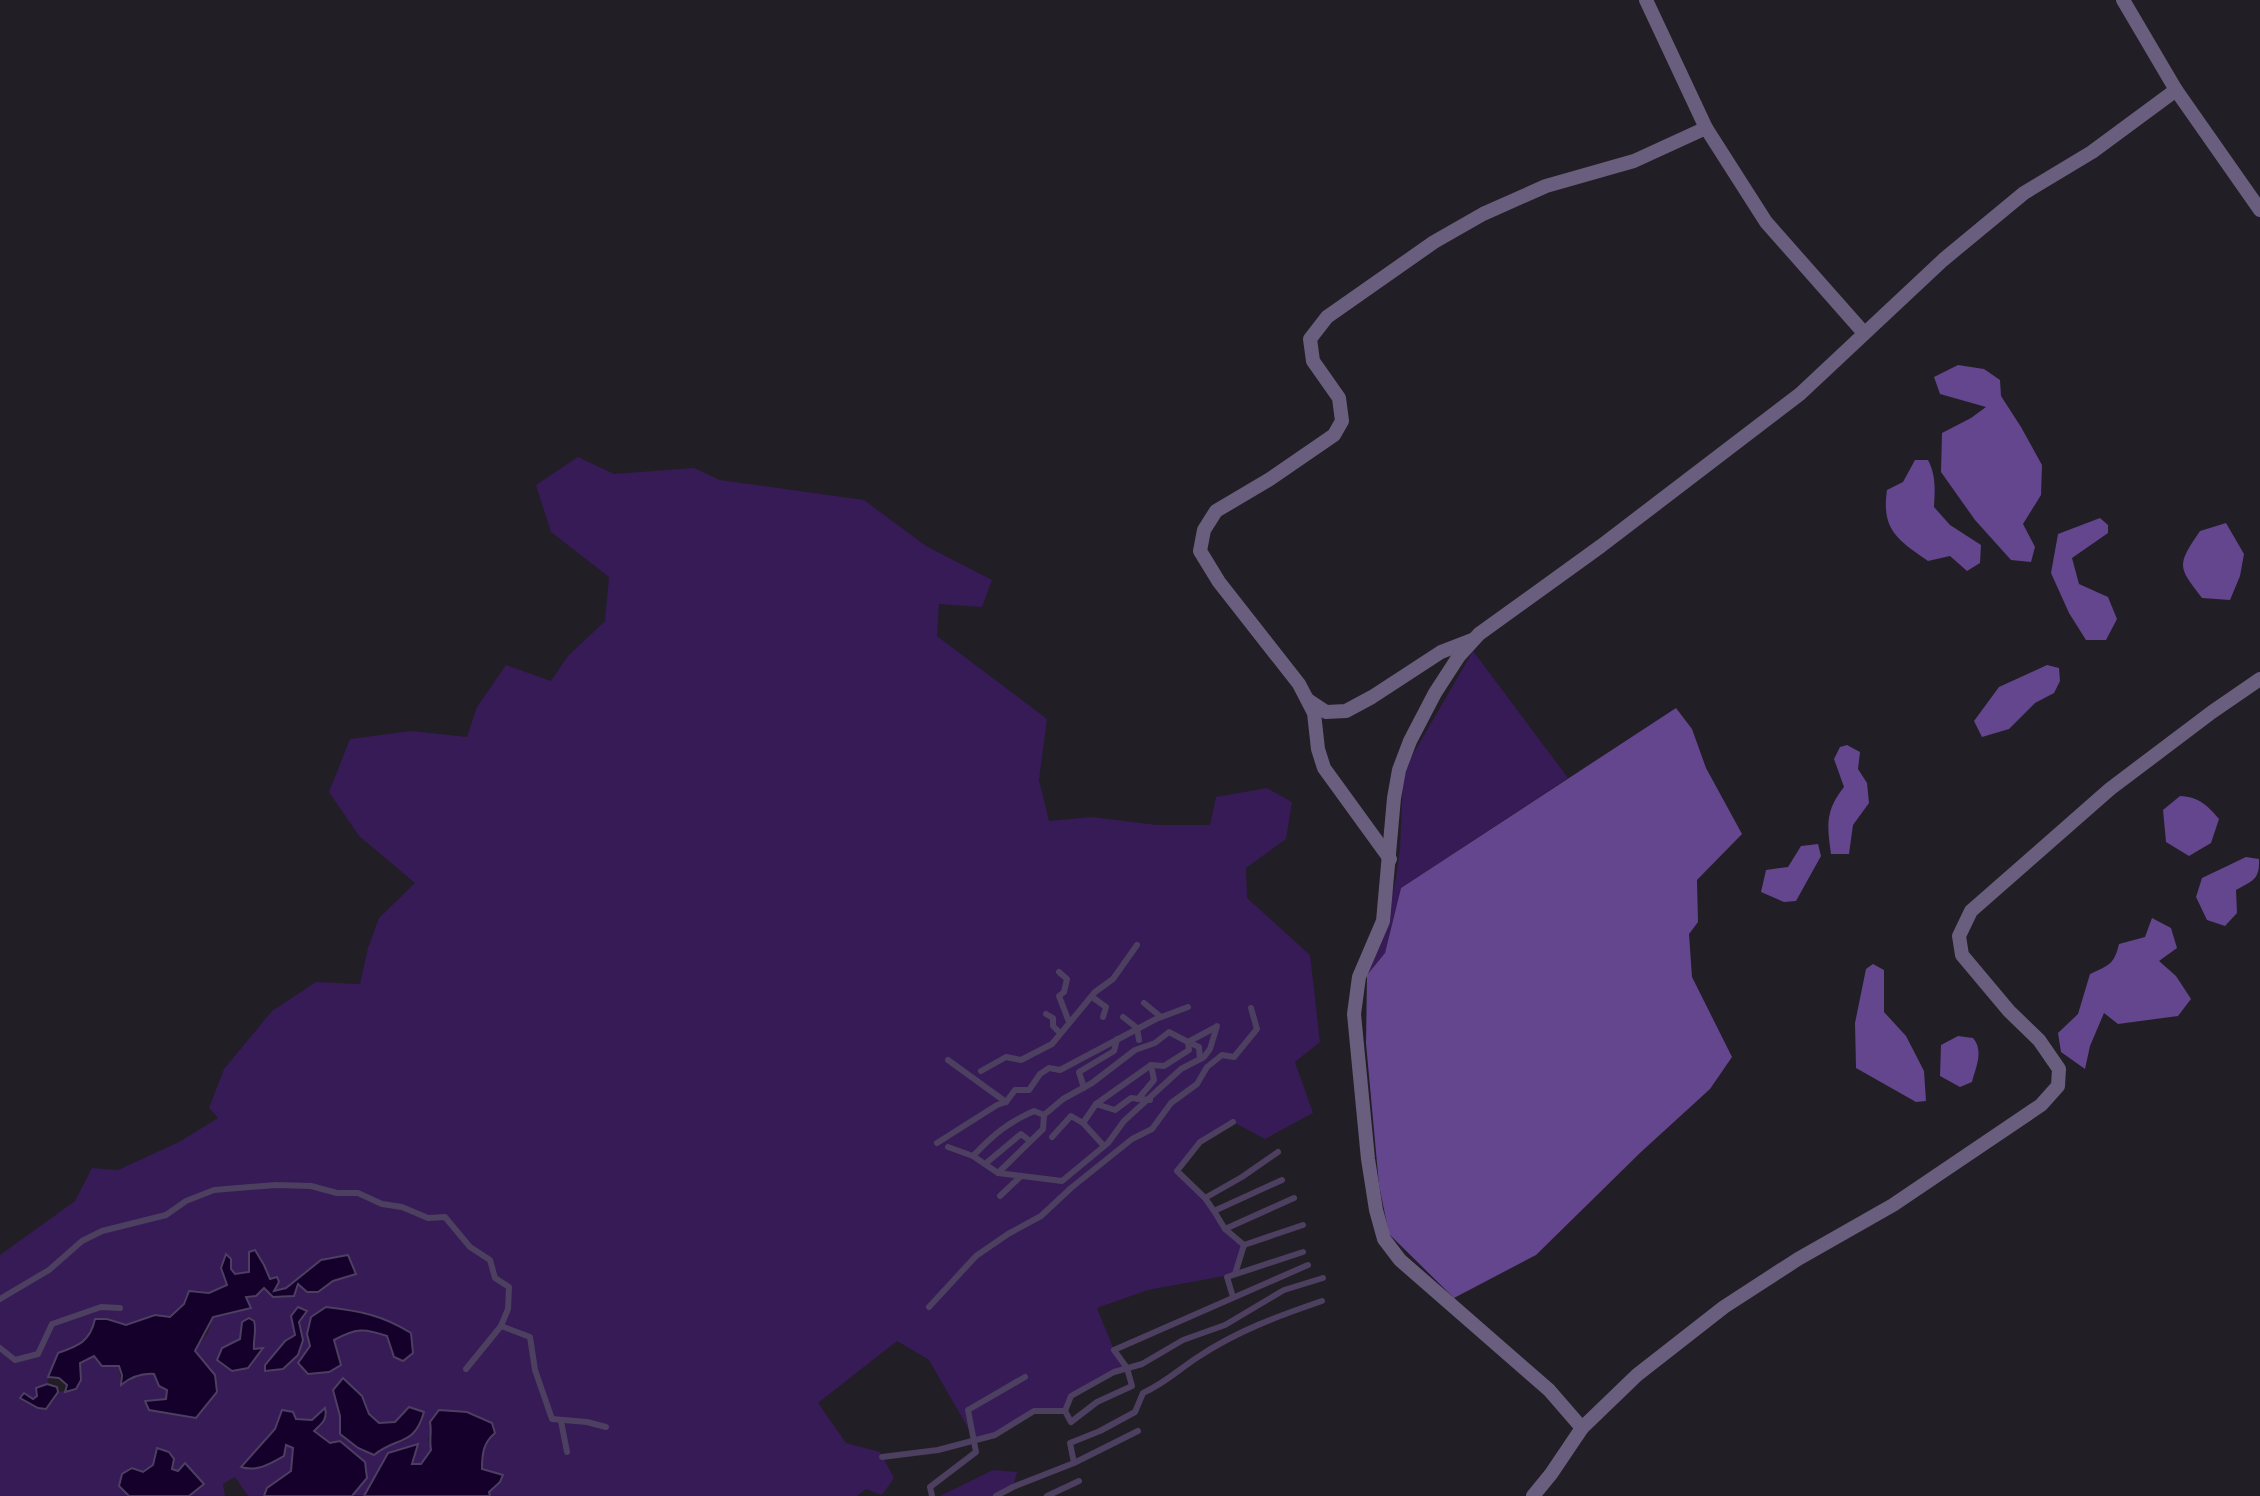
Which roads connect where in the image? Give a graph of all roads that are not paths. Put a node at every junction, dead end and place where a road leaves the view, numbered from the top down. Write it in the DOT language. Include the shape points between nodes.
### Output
graph roads {
  1 [pos="1646,0"];
  2 [pos="2123,0"];
  3 [pos="2176,90"];
  4 [pos="1706,128"];
  5 [pos="2260,209"];
  6 [pos="1864,333"];
  7 [pos="1474,640"];
  8 [pos="2260,679"];
  9 [pos="1307,699"];
  10 [pos="1390,859"];
  11 [pos="1582,1428"];
  12 [pos="1533,1496"];
  1 -- 4 [label="street"];
  2 -- 3 [label="street"];
  3 -- 5 [label="street"];
  3 -- 6 [label="street" via="2092,152 2024,193"];
  4 -- 6 [label="street" via="1766,222"];
  4 -- 9 [label="street" via="1634,161 1546,186 1483,214 1434,242 1327,317 1310,339 1313,361 1339,398 1342,421 1334,435 1216,511 1204,530 1200,551"];
  6 -- 7 [label="street" via="1800,394"];
  7 -- 9 [label="street" via="1432,657 1346,711 1326,712"];
  7 -- 10 [label="street" via="1435,693 1410,741 1394,798"];
  8 -- 11 [label="street" via="2109,789 1971,911 1959,936 1962,955 2039,1040 2059,1069 2058,1086 2040,1104 1893,1205 1724,1307 1637,1375"];
  9 -- 10 [label="street" via="1324,768"];
  10 -- 11 [label="street" via="1383,921 1359,977 1354,1014 1368,1159 1384,1239 1399,1260 1549,1390"];
  11 -- 12 [label="street"];
}
